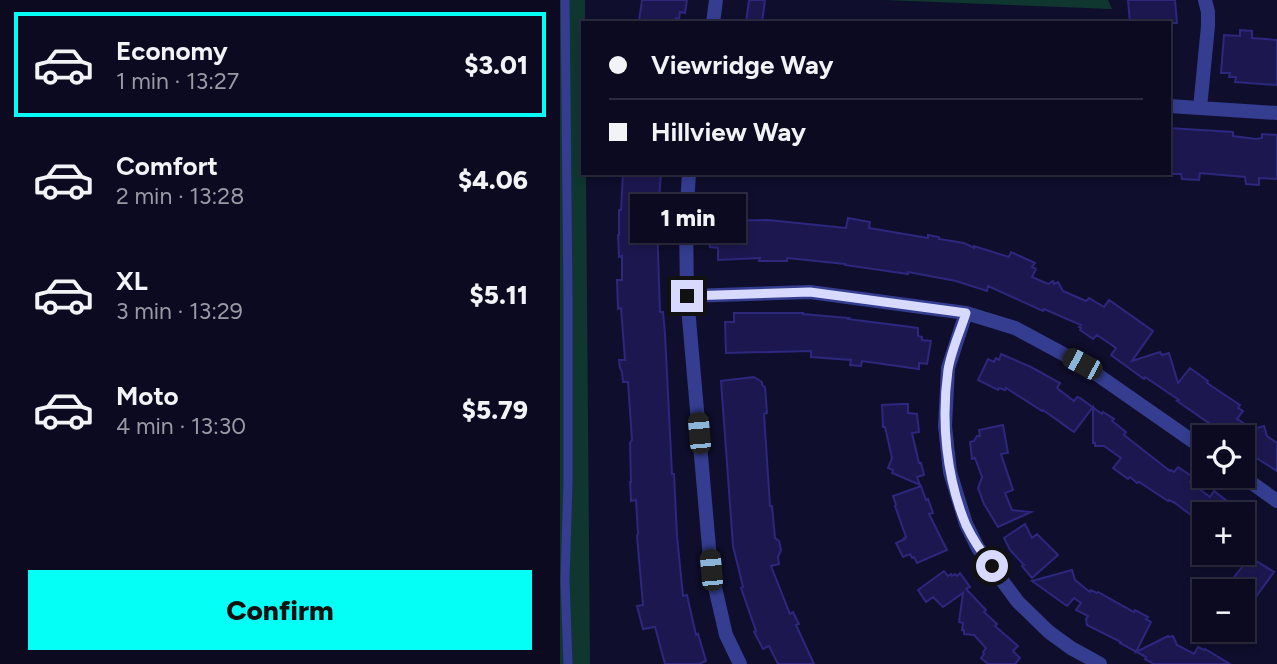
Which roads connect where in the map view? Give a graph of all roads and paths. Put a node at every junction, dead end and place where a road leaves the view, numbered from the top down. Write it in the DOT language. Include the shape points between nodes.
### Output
graph roads {
  1 [pos="565,0"];
  2 [pos="716,0"];
  3 [pos="1205,0"];
  4 [pos="713,21"];
  5 [pos="1171,106"];
  6 [pos="1200,108"];
  7 [pos="1277,113"];
  8 [pos="689,175"];
  9 [pos="687,296"];
  10 [pos="966,313"];
  11 [pos="1192,441"];
  12 [pos="1255,485"];
  13 [pos="1277,501"];
  14 [pos="562,578"];
  15 [pos="568,664"];
  16 [pos="740,664"];
  17 [pos="1100,664"];
  1 -- 14 [label="lane" via="568,483"];
  2 -- 4 [label="street"];
  3 -- 6 [label="street" via="1208,26"];
  5 -- 6 [label="street"];
  6 -- 7 [label="street"];
  8 -- 9 [label="street"];
  9 -- 10 [label="street" via="810,292"];
  9 -- 16 [label="street" via="711,570 726,635"];
  10 -- 11 [label="street" via="1015,328 1082,364"];
  10 -- 17 [label="street" via="948,368 945,426 950,472 966,524 1018,603 1049,632"];
  12 -- 13 [label="street"];
  14 -- 15 [label="lane"];
}
